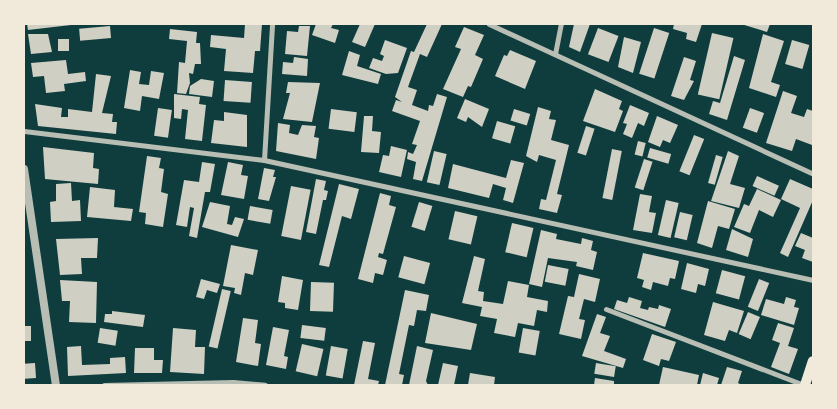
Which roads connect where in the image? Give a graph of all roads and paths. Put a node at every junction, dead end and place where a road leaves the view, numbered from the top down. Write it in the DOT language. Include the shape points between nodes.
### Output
graph roads {
  1 [pos="272,24"];
  2 [pos="489,24"];
  3 [pos="561,24"];
  4 [pos="555,54"];
  5 [pos="24,131"];
  6 [pos="264,160"];
  7 [pos="24,169"];
  8 [pos="813,174"];
  9 [pos="813,280"];
  10 [pos="606,309"];
  11 [pos="813,360"];
  12 [pos="56,385"];
  13 [pos="104,385"];
  14 [pos="265,385"];
  15 [pos="805,385"];
  1 -- 6 [label="street"];
  2 -- 4 [label="street"];
  3 -- 4 [label="street"];
  4 -- 8 [label="street"];
  5 -- 6 [label="street"];
  6 -- 9 [label="street"];
  7 -- 12 [label="street"];
  10 -- 15 [label="street"];
  11 -- 15 [label="main road"];
  13 -- 14 [label="street" via="233,382"];
}
